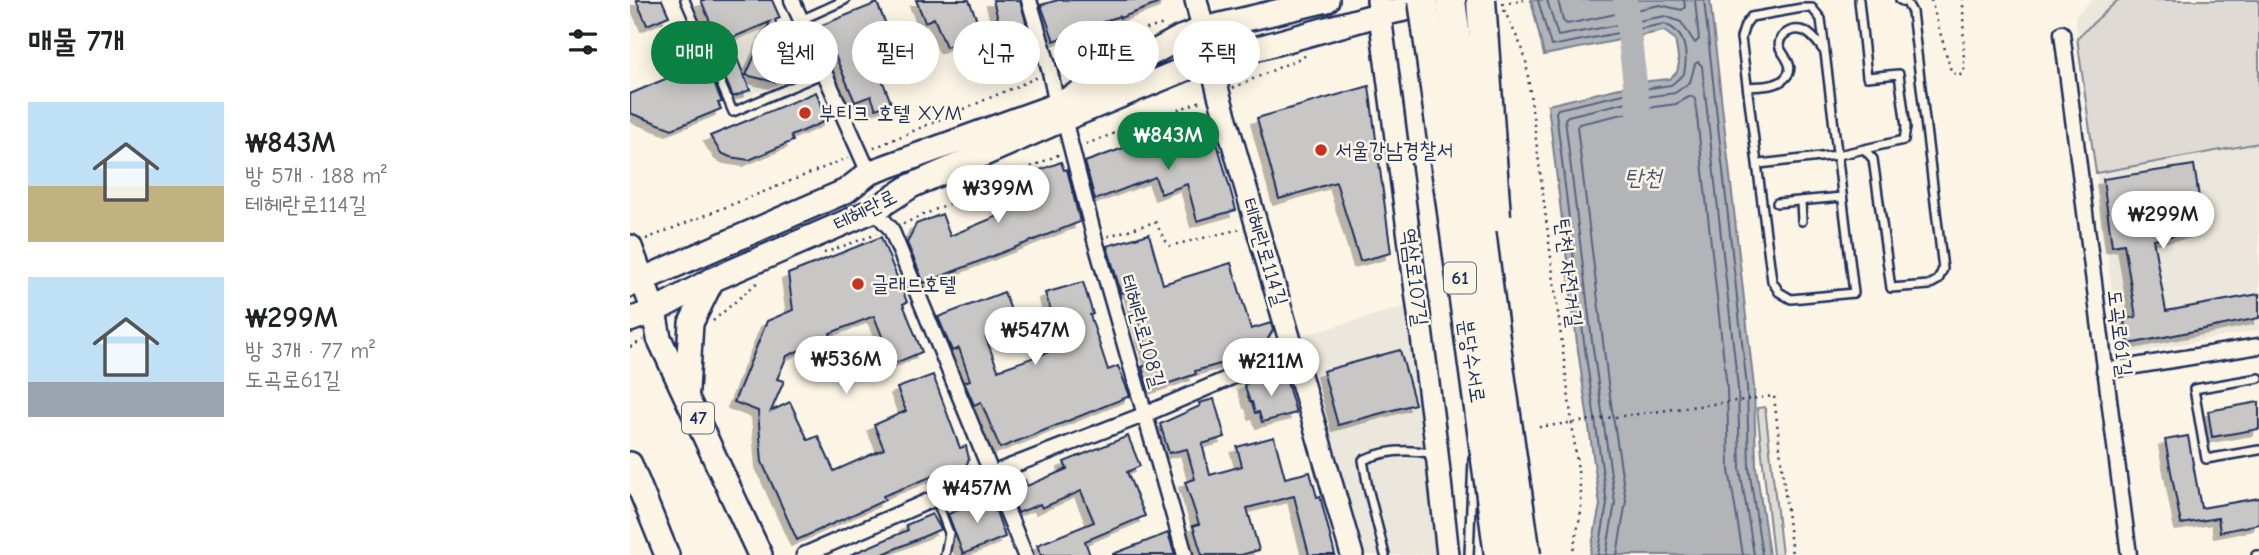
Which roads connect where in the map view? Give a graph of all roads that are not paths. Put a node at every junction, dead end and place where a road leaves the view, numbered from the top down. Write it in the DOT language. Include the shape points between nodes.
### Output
graph roads {
  1 [pos="685,0"];
  2 [pos="792,0"];
  3 [pos="845,0"];
  4 [pos="1029,0"];
  5 [pos="1196,0"];
  6 [pos="1327,0"];
  7 [pos="1450,0"];
  8 [pos="1465,0"];
  9 [pos="1481,0"];
  10 [pos="1859,0"];
  11 [pos="1900,0"];
  12 [pos="1419,4"];
  13 [pos="1379,7"];
  14 [pos="801,20"];
  15 [pos="1202,21"];
  16 [pos="1238,21"];
  17 [pos="2062,33"];
  18 [pos="1173,42"];
  19 [pos="1260,45"];
  20 [pos="1826,54"];
  21 [pos="1173,73"];
  22 [pos="798,84"];
  23 [pos="829,84"];
  24 [pos="1217,84"];
  25 [pos="1748,87"];
  26 [pos="1060,112"];
  27 [pos="1466,123"];
  28 [pos="1865,150"];
  29 [pos="1838,155"];
  30 [pos="865,163"];
  31 [pos="1759,164"];
  32 [pos="1842,197"];
  33 [pos="1801,201"];
  34 [pos="1777,203"];
  35 [pos="874,210"];
  36 [pos="1802,220"];
  37 [pos="636,244"];
  38 [pos="712,280"];
  39 [pos="637,282"];
  40 [pos="630,320"];
  41 [pos="656,322"];
  42 [pos="1494,338"];
  43 [pos="2259,346"];
  44 [pos="1294,350"];
  45 [pos="2104,372"];
  46 [pos="2259,378"];
  47 [pos="687,393"];
  48 [pos="1146,414"];
  49 [pos="1473,446"];
  50 [pos="2259,450"];
  51 [pos="630,464"];
  52 [pos="991,474"];
  53 [pos="1442,491"];
  54 [pos="936,499"];
  55 [pos="667,555"];
  56 [pos="760,555"];
  57 [pos="804,555"];
  58 [pos="945,555"];
  59 [pos="1025,555"];
  60 [pos="1185,555"];
  61 [pos="1352,555"];
  62 [pos="1385,555"];
  63 [pos="1448,555"];
  64 [pos="1469,555"];
  65 [pos="1499,555"];
  66 [pos="1526,555"];
  67 [pos="2129,555"];
  1 -- 22 [label="lane" via="733,112"];
  2 -- 14 [label="street"];
  3 -- 14 [label="lane"];
  4 -- 26 [label="street, 테헤란로108길"];
  5 -- 15 [label="street, 테헤란로114길"];
  6 -- 16 [label="main road, 테헤란로"];
  7 -- 12 [label="main road, 테헤란로"];
  7 -- 27 [label="highway, 분당수서로 / 61, bridge"];
  8 -- 27 [label="highway, bridge"];
  9 -- 42 [label="highway, bridge" via="1500,264"];
  10 -- 28 [label="lane" via="1867,77 1899,74 1906,127 1904,140"];
  11 -- 28 [label="lane" via="1912,12 1942,269 1938,280 1929,285 1891,288 1873,159"];
  12 -- 13 [label="main road, 테헤란로"];
  12 -- 65 [label="highway, 분당수서로 / 61, bridge"];
  13 -- 19 [label="main road, 테헤란로"];
  13 -- 53 [label="street, 역삼로107길"];
  17 -- 45 [label="street, 도곡로61길"];
  18 -- 26 [label="main road, 테헤란로"];
  20 -- 25 [label="lane" via="1804,30 1793,29 1779,41 1788,59 1787,76 1778,83"];
  20 -- 25 [label="lane" via="1821,19 1812,8 1751,17 1741,38"];
  20 -- 29 [label="lane"];
  21 -- 26 [label="main road, 테헤란로"];
  23 -- 30 [label="street"];
  24 -- 44 [label="street, 테헤란로114길"];
  25 -- 31 [label="lane"];
  26 -- 30 [label="main road, 테헤란로"];
  26 -- 35 [label="main road, 테헤란로" via="911,186"];
  26 -- 48 [label="street, 테헤란로108길"];
  27 -- 42 [label="highway, 분당수서로 / 61, bridge"];
  28 -- 29 [label="lane"];
  29 -- 31 [label="lane"];
  29 -- 32 [label="lane"];
  30 -- 39 [label="main road, 테헤란로" via="846,191"];
  31 -- 32 [label="lane" via="1772,281 1791,299 1854,293"];
  32 -- 33 [label="lane"];
  33 -- 34 [label="lane"];
  33 -- 36 [label="lane"];
  35 -- 38 [label="main road, 테헤란로"];
  35 -- 52 [label="street" via="891,229"];
  37 -- 39 [label="main road, 47"];
  38 -- 41 [label="main road, 테헤란로"];
  38 -- 47 [label="main road" via="691,323"];
  39 -- 41 [label="main road, 47"];
  40 -- 41 [label="main road, 테헤란로"];
  41 -- 47 [label="main road, 47"];
  42 -- 66 [label="highway, 분당수서로 / 61, bridge"];
  43 -- 45 [label="street"];
  44 -- 48 [label="street"];
  44 -- 61 [label="street, 테헤란로114길"];
  45 -- 67 [label="street, 도곡로61길"];
  46 -- 50 [label="lane" via="2194,389 2206,458"];
  47 -- 56 [label="main road, 47"];
  48 -- 52 [label="street"];
  48 -- 60 [label="street, 테헤란로108길"];
  49 -- 64 [label="lane"];
  51 -- 55 [label="main road"];
  52 -- 54 [label="street"];
  52 -- 59 [label="street"];
  53 -- 62 [label="lane" via="1429,453 1377,454 1363,460"];
  53 -- 63 [label="street, 역삼로107길"];
  54 -- 57 [label="street"];
  54 -- 58 [label="lane" via="949,533"];
}
